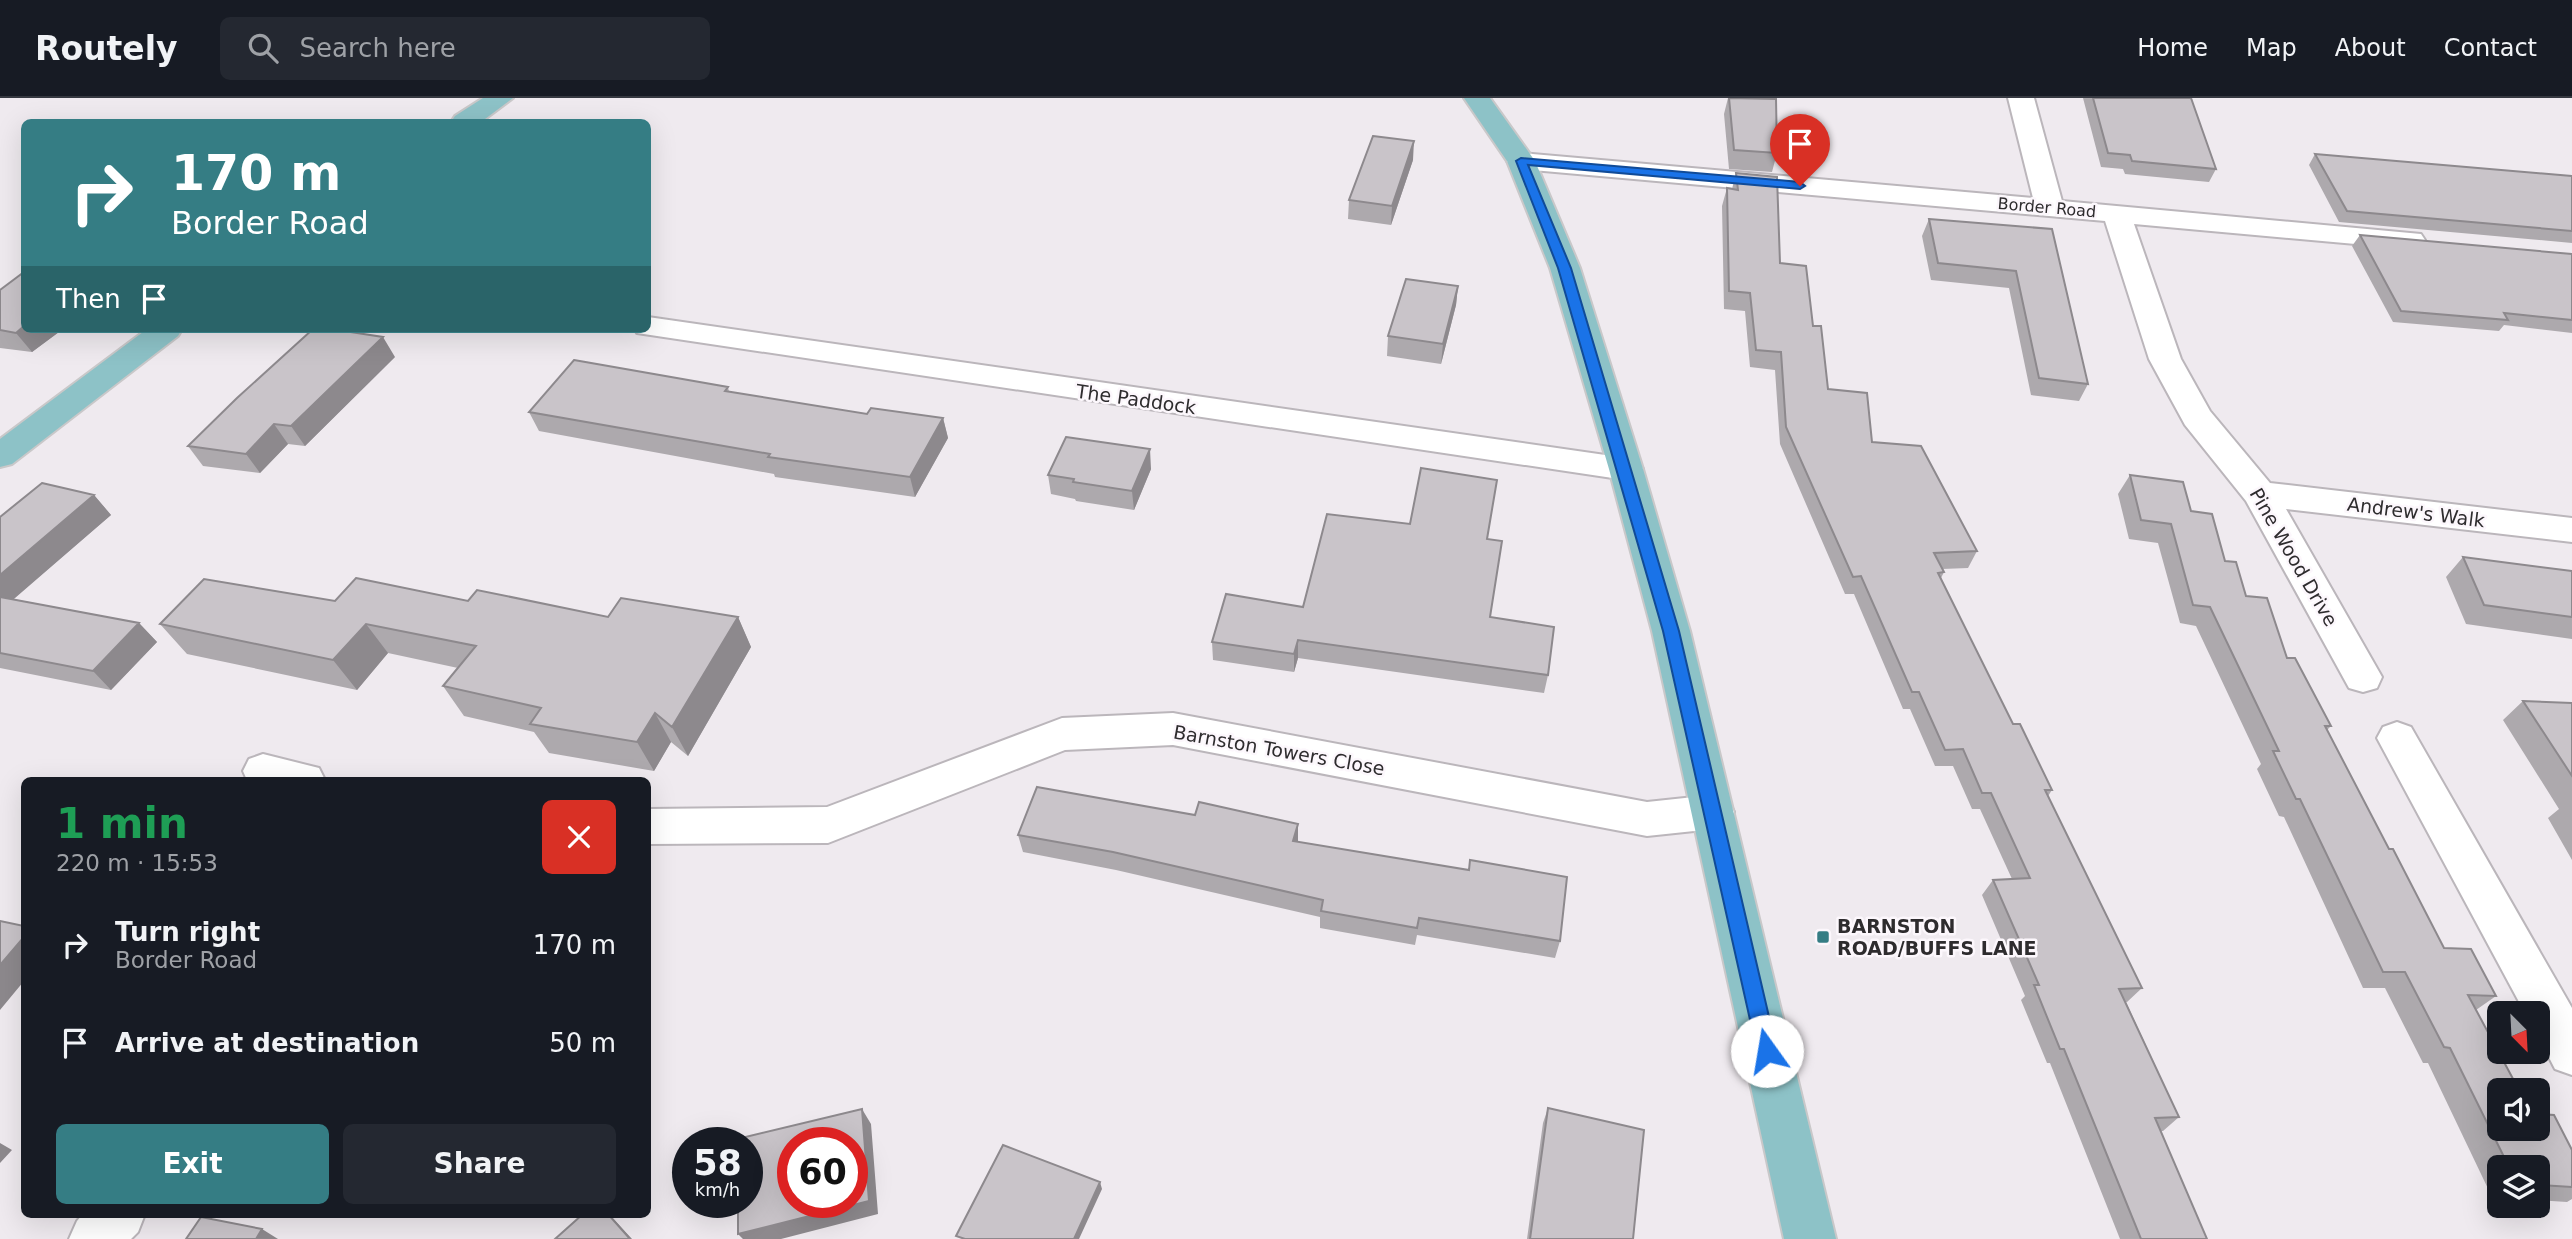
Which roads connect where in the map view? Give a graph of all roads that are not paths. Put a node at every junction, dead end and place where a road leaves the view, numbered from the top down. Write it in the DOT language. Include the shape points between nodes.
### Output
graph roads {
  1 [pos="500,98"];
  2 [pos="1477,98"];
  3 [pos="2021,98"];
  4 [pos="468,119"];
  5 [pos="1521,161"];
  6 [pos="2050,208"];
  7 [pos="2116,213"];
  8 [pos="2434,242"];
  9 [pos="651,326"];
  10 [pos="162,333"];
  11 [pos="0,455"];
  12 [pos="1626,469"];
  13 [pos="2260,494"];
  14 [pos="2572,530"];
  15 [pos="2363,677"];
  16 [pos="2397,738"];
  17 [pos="263,771"];
  18 [pos="290,777"];
  19 [pos="1713,812"];
  20 [pos="651,827"];
  21 [pos="2572,1053"];
  22 [pos="116,1218"];
  23 [pos="95,1239"];
  24 [pos="1810,1239"];
  1 -- 4 [label="main road"];
  2 -- 5 [label="main road"];
  3 -- 6 [label="street"];
  5 -- 6 [label="street, Border Road"];
  5 -- 12 [label="main road" via="1564,268"];
  6 -- 7 [label="street, Border Road"];
  7 -- 8 [label="street, Border Road"];
  7 -- 13 [label="street, Pine Wood Drive" via="2165,359 2197,417"];
  9 -- 12 [label="street, The Paddock"];
  10 -- 11 [label="main road"];
  12 -- 19 [label="main road" via="1671,631"];
  13 -- 14 [label="street, Andrew's Walk"];
  13 -- 15 [label="street, Pine Wood Drive"];
  16 -- 21 [label="street"];
  17 -- 18 [label="street"];
  19 -- 20 [label="street, Barnston Towers Close" via="1647,820 1173,729 1062,734 828,825"];
  19 -- 24 [label="main road"];
  22 -- 23 [label="street"];
}
